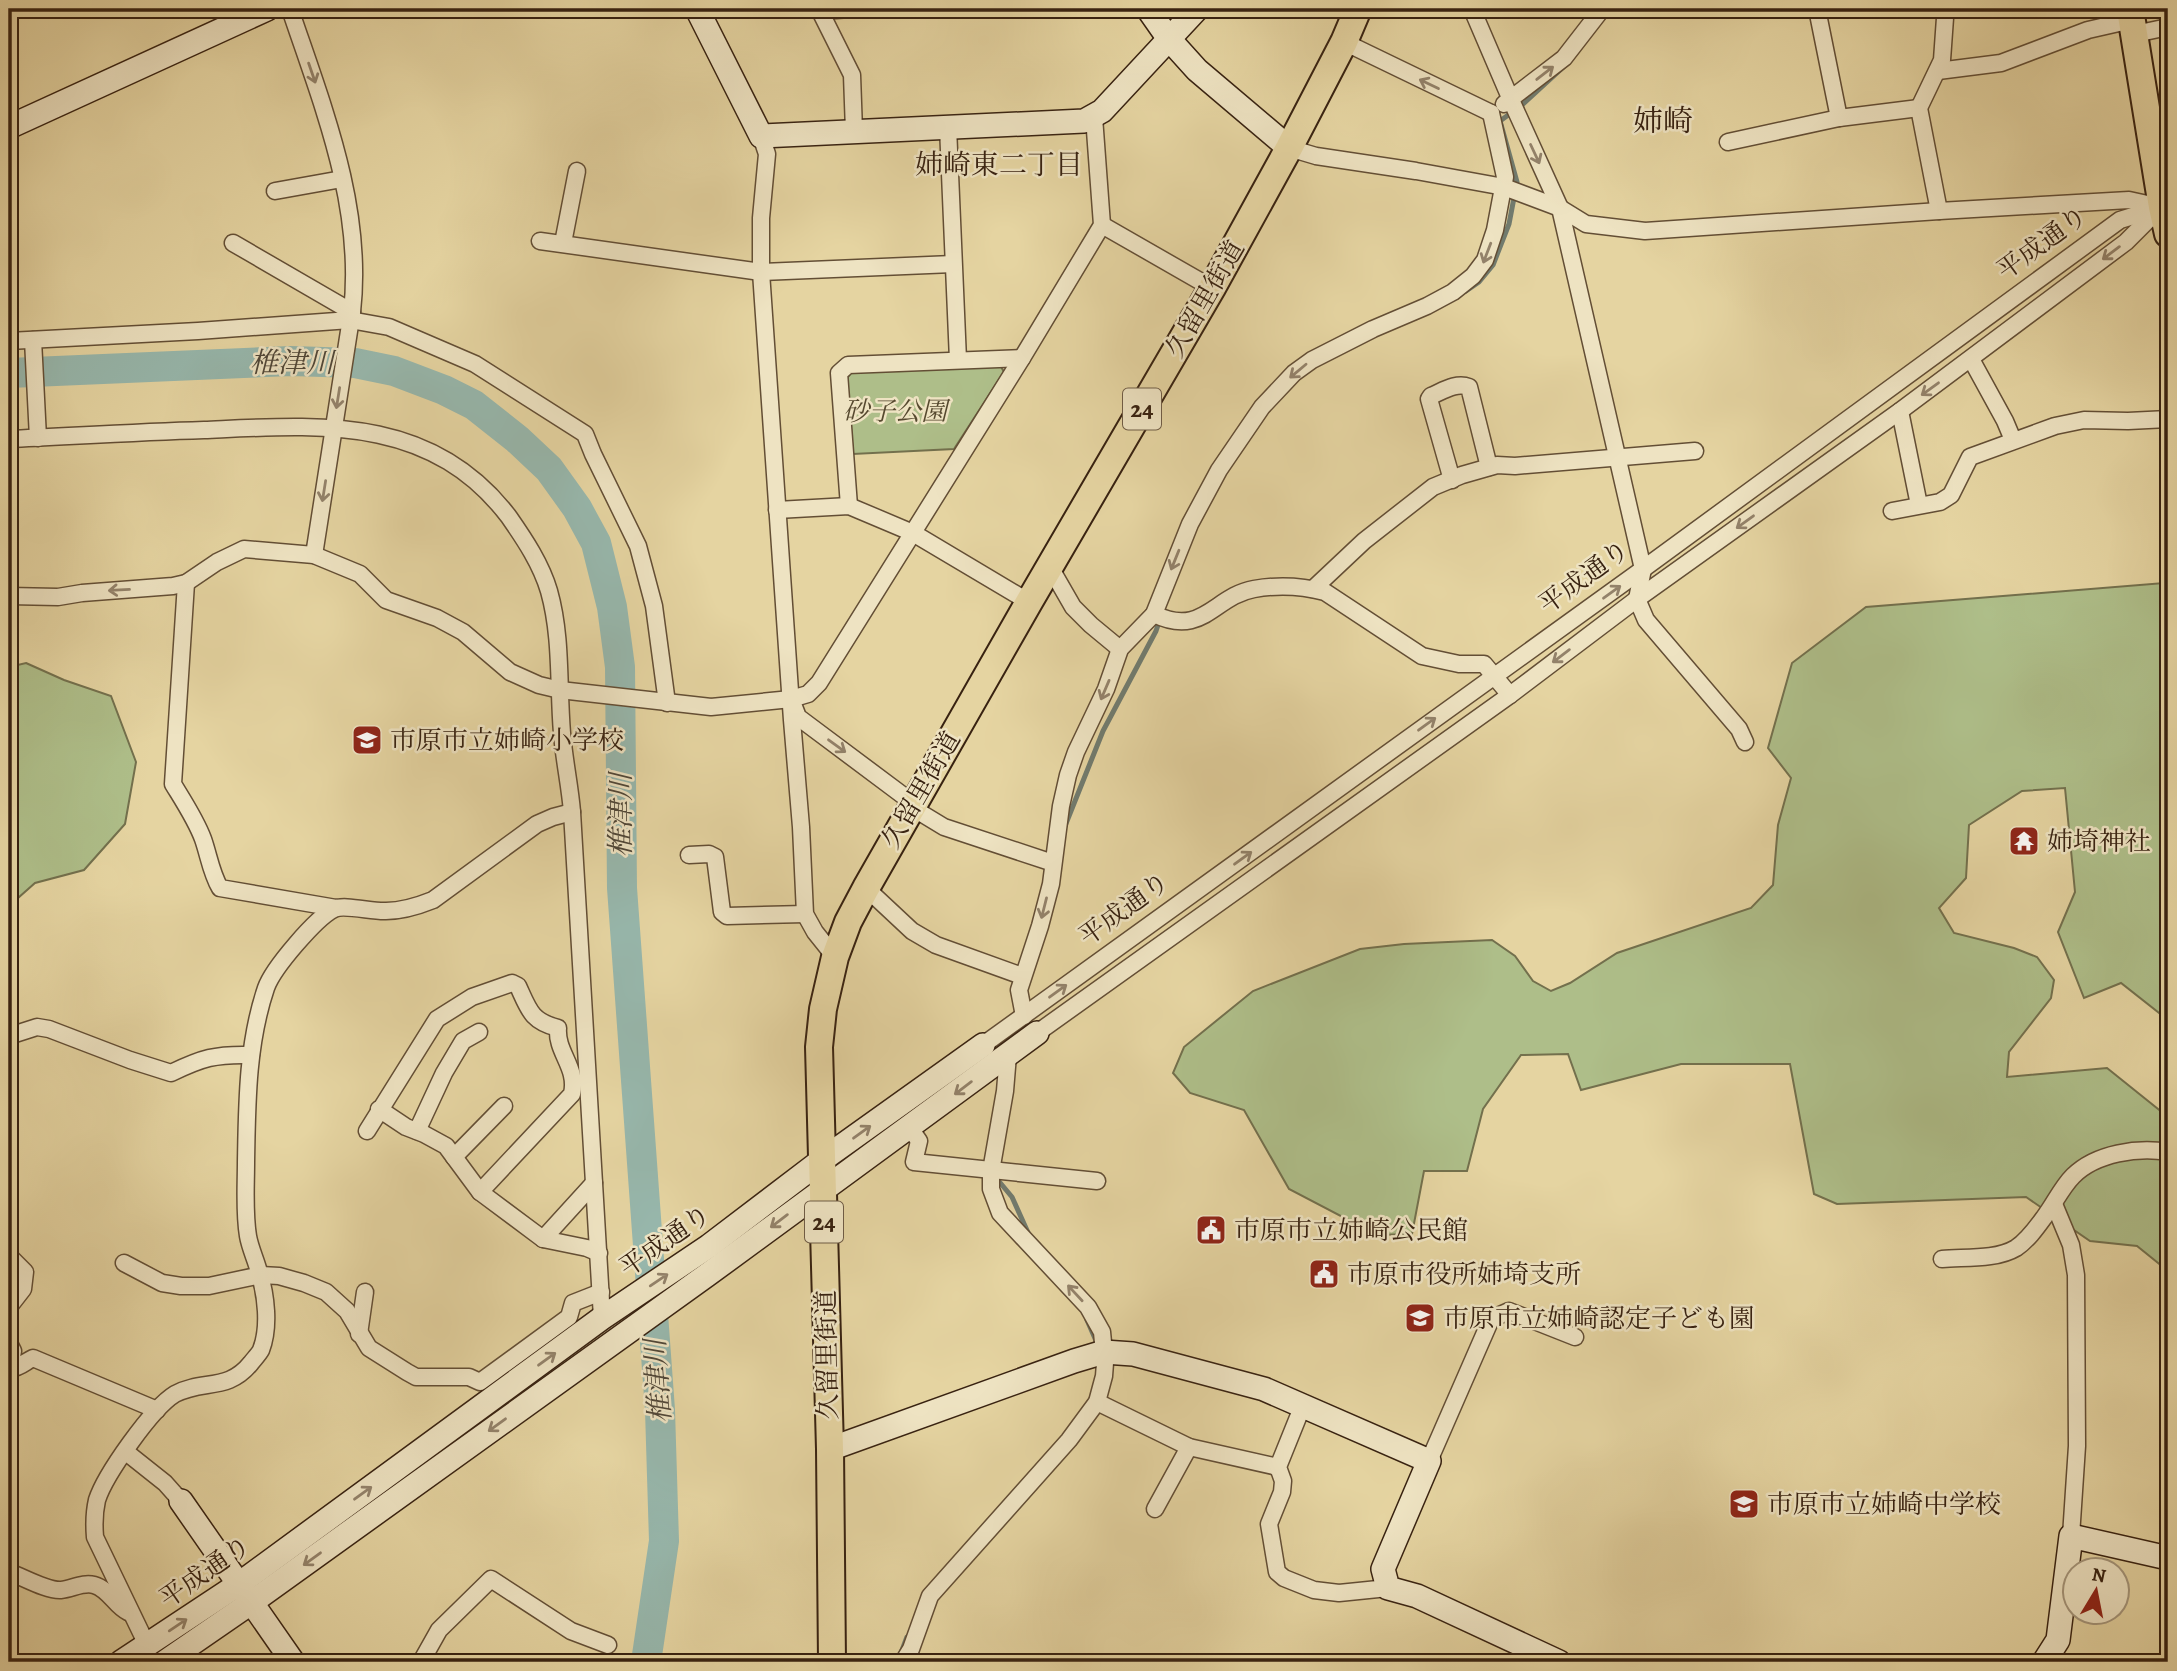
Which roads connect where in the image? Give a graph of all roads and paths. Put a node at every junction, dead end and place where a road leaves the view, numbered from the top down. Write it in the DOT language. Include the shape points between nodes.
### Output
graph roads {
  1 [pos="267,9"];
  2 [pos="290,9"];
  3 [pos="697,9"];
  4 [pos="851,9"];
  5 [pos="1148,9"];
  6 [pos="1197,9"];
  7 [pos="1358,9"];
  8 [pos="1472,9"];
  9 [pos="1602,9"];
  10 [pos="1817,9"];
  11 [pos="1943,9"];
  12 [pos="819,10"];
  13 [pos="2132,21"];
  14 [pos="2168,27"];
  15 [pos="1169,39"];
  16 [pos="1343,42"];
  17 [pos="1938,71"];
  18 [pos="1511,100"];
  19 [pos="1919,108"];
  20 [pos="1491,113"];
  21 [pos="1094,117"];
  22 [pos="1839,118"];
  23 [pos="9,127"];
  24 [pos="948,127"];
  25 [pos="854,131"];
  26 [pos="761,136"];
  27 [pos="1728,142"];
  28 [pos="1289,148"];
  29 [pos="577,172"];
  30 [pos="342,179"];
  31 [pos="1504,187"];
  32 [pos="275,191"];
  33 [pos="2166,202"];
  34 [pos="1560,208"];
  35 [pos="1939,211"];
  36 [pos="1102,225"];
  37 [pos="2168,234"];
  38 [pos="540,240"];
  39 [pos="233,243"];
  40 [pos="562,243"];
  41 [pos="953,264"];
  42 [pos="761,272"];
  43 [pos="1212,288"];
  44 [pos="351,316"];
  45 [pos="33,340"];
  46 [pos="9,341"];
  47 [pos="1022,358"];
  48 [pos="1971,359"];
  49 [pos="958,360"];
  50 [pos="1900,411"];
  51 [pos="2168,419"];
  52 [pos="334,427"];
  53 [pos="38,438"];
  54 [pos="9,439"];
  55 [pos="2013,440"];
  56 [pos="1695,451"];
  57 [pos="1618,458"];
  58 [pos="1489,467"];
  59 [pos="1452,480"];
  60 [pos="1919,505"];
  61 [pos="849,506"];
  62 [pos="777,510"];
  63 [pos="1892,510"];
  64 [pos="913,533"];
  65 [pos="314,555"];
  66 [pos="1050,567"];
  67 [pos="1643,569"];
  68 [pos="186,583"];
  69 [pos="1313,589"];
  70 [pos="9,596"];
  71 [pos="1637,599"];
  72 [pos="1029,601"];
  73 [pos="1154,614"];
  74 [pos="1120,649"];
  75 [pos="1495,676"];
  76 [pos="560,690"];
  77 [pos="1510,695"];
  78 [pos="791,699"];
  79 [pos="667,703"];
  80 [pos="1745,742"];
  81 [pos="912,805"];
  82 [pos="572,812"];
  83 [pos="689,855"];
  84 [pos="1054,863"];
  85 [pos="866,888"];
  86 [pos="335,908"];
  87 [pos="805,914"];
  88 [pos="835,957"];
  89 [pos="1022,976"];
  90 [pos="585,1018"];
  91 [pos="1031,1024"];
  92 [pos="558,1028"];
  93 [pos="479,1032"];
  94 [pos="9,1036"];
  95 [pos="983,1045"];
  96 [pos="251,1055"];
  97 [pos="1008,1055"];
  98 [pos="504,1106"];
  99 [pos="379,1109"];
  100 [pos="910,1128"];
  101 [pos="367,1131"];
  102 [pos="417,1131"];
  103 [pos="2168,1152"];
  104 [pos="454,1157"];
  105 [pos="822,1160"];
  106 [pos="991,1171"];
  107 [pos="1097,1181"];
  108 [pos="594,1183"];
  109 [pos="823,1188"];
  110 [pos="480,1192"];
  111 [pos="2054,1204"];
  112 [pos="543,1239"];
  113 [pos="599,1253"];
  114 [pos="9,1256"];
  115 [pos="1942,1259"];
  116 [pos="124,1263"];
  117 [pos="261,1275"];
  118 [pos="365,1292"];
  119 [pos="9,1307"];
  120 [pos="604,1308"];
  121 [pos="359,1335"];
  122 [pos="1575,1337"];
  123 [pos="9,1343"];
  124 [pos="1104,1352"];
  125 [pos="1097,1402"];
  126 [pos="1303,1405"];
  127 [pos="157,1410"];
  128 [pos="1188,1447"];
  129 [pos="830,1449"];
  130 [pos="126,1452"];
  131 [pos="1429,1461"];
  132 [pos="1278,1467"];
  133 [pos="181,1501"];
  134 [pos="1155,1509"];
  135 [pos="2071,1536"];
  136 [pos="2168,1558"];
  137 [pos="9,1572"];
  138 [pos="1388,1588"];
  139 [pos="246,1593"];
  140 [pos="133,1615"];
  141 [pos="608,1645"];
  142 [pos="147,1646"];
  143 [pos="121,1662"];
  144 [pos="165,1662"];
  145 [pos="293,1662"];
  146 [pos="421,1662"];
  147 [pos="832,1662"];
  148 [pos="903,1662"];
  149 [pos="1559,1662"];
  150 [pos="2044,1662"];
  1 -- 23 [label="street"];
  2 -- 30 [label="street, one-way" via="331,131"];
  3 -- 26 [label="street"];
  4 -- 12 [label="street"];
  5 -- 15 [label="street"];
  6 -- 15 [label="street"];
  7 -- 16 [label="main road, 久留里街道 / 24"];
  8 -- 18 [label="street"];
  18 -- 9 [label="street, one-way" via="1564,58"];
  10 -- 22 [label="street"];
  11 -- 17 [label="street"];
  12 -- 25 [label="street" via="852,75"];
  13 -- 14 [label="street"];
  13 -- 17 [label="street" via="2088,30 2001,63"];
  13 -- 33 [label="main road"];
  15 -- 21 [label="street"];
  15 -- 28 [label="street" via="1197,70"];
  20 -- 16 [label="street, one-way"];
  16 -- 28 [label="main road, 久留里街道 / 24"];
  17 -- 19 [label="street"];
  18 -- 20 [label="street"];
  18 -- 34 [label="street, one-way"];
  19 -- 22 [label="street"];
  19 -- 35 [label="street"];
  20 -- 31 [label="street"];
  21 -- 24 [label="street"];
  21 -- 36 [label="street"];
  22 -- 27 [label="street"];
  24 -- 25 [label="street"];
  24 -- 41 [label="street"];
  25 -- 26 [label="street"];
  26 -- 42 [label="street" via="767,154"];
  28 -- 31 [label="street"];
  28 -- 43 [label="main road, 久留里街道 / 24"];
  29 -- 40 [label="street"];
  30 -- 32 [label="street"];
  30 -- 44 [label="street" via="354,246"];
  31 -- 34 [label="street"];
  31 -- 73 [label="street, one-way" via="1485,260 1473,276 1427,306 1312,360 1262,407 1219,470 1190,524"];
  33 -- 35 [label="street"];
  33 -- 37 [label="main road"];
  33 -- 48 [label="street, 平成通り, one-way" via="2126,242"];
  33 -- 67 [label="street, 平成通り" via="2120,220"];
  34 -- 35 [label="street" via="1586,224 1645,231"];
  34 -- 57 [label="street"];
  36 -- 43 [label="street"];
  36 -- 47 [label="street"];
  38 -- 40 [label="street"];
  39 -- 44 [label="street"];
  40 -- 42 [label="street"];
  41 -- 42 [label="street"];
  41 -- 49 [label="street"];
  42 -- 62 [label="street"];
  43 -- 66 [label="main road, 久留里街道 / 24"];
  44 -- 45 [label="street"];
  44 -- 52 [label="street, one-way"];
  44 -- 79 [label="street" via="475,364 585,434 638,546 654,606"];
  45 -- 46 [label="street"];
  45 -- 53 [label="street"];
  47 -- 49 [label="street"];
  47 -- 64 [label="street"];
  48 -- 50 [label="street, 平成通り, one-way"];
  48 -- 55 [label="street"];
  49 -- 61 [label="street" via="848,365 839,373"];
  50 -- 60 [label="street"];
  50 -- 71 [label="street, 平成通り, one-way"];
  51 -- 55 [label="street" via="2084,420"];
  52 -- 53 [label="street"];
  52 -- 65 [label="street, one-way"];
  52 -- 76 [label="street" via="421,447 452,464 496,501 535,558 548,591"];
  53 -- 54 [label="street"];
  55 -- 60 [label="street" via="1970,457 1951,495"];
  56 -- 57 [label="street"];
  57 -- 58 [label="street"];
  57 -- 67 [label="street"];
  58 -- 59 [label="street"];
  58 -- 59 [label="street" via="1469,387 1454,386 1429,398"];
  59 -- 69 [label="street" via="1433,487 1374,533"];
  60 -- 63 [label="street"];
  61 -- 62 [label="street"];
  61 -- 64 [label="street"];
  62 -- 78 [label="street"];
  64 -- 72 [label="street"];
  64 -- 78 [label="street" via="819,683 808,694"];
  65 -- 68 [label="street" via="244,549"];
  65 -- 76 [label="street" via="360,574 386,600 463,632 510,672"];
  66 -- 72 [label="main road, 久留里街道 / 24"];
  66 -- 74 [label="street" via="1073,607"];
  67 -- 71 [label="street"];
  75 -- 67 [label="street, 平成通り, one-way"];
  68 -- 70 [label="street, one-way" via="58,597"];
  68 -- 86 [label="street" via="173,784 203,839 214,878 220,888"];
  69 -- 73 [label="street" via="1254,589 1188,621"];
  69 -- 75 [label="street" via="1325,592 1422,656 1484,664"];
  71 -- 77 [label="street, 平成通り, one-way"];
  71 -- 80 [label="street" via="1646,620 1739,729"];
  72 -- 81 [label="main road, 久留里街道 / 24"];
  73 -- 74 [label="street"];
  74 -- 84 [label="street, one-way" via="1068,775"];
  75 -- 77 [label="street"];
  91 -- 75 [label="street, 平成通り, one-way"];
  76 -- 79 [label="street"];
  76 -- 82 [label="street"];
  77 -- 91 [label="street, 平成通り"];
  78 -- 79 [label="street" via="711,707"];
  78 -- 81 [label="street, one-way" via="798,717"];
  78 -- 87 [label="street"];
  81 -- 84 [label="street" via="953,831"];
  81 -- 85 [label="main road, 久留里街道 / 24"];
  82 -- 86 [label="street" via="537,824 433,900 388,911"];
  82 -- 90 [label="street"];
  83 -- 87 [label="street" via="715,857 722,912 727,916"];
  84 -- 89 [label="street, one-way" via="1040,926"];
  85 -- 88 [label="main road, 久留里街道 / 24"];
  85 -- 89 [label="street" via="912,931 936,945"];
  86 -- 96 [label="street" via="273,973"];
  87 -- 88 [label="street"];
  88 -- 105 [label="main road, 久留里街道 / 24" via="819,1046"];
  89 -- 91 [label="street" via="1018,990"];
  90 -- 92 [label="street"];
  90 -- 108 [label="street"];
  91 -- 95 [label="street, 平成通り"];
  91 -- 97 [label="street, 平成通り"];
  92 -- 99 [label="street" via="533,1017 518,986 471,997 438,1019"];
  92 -- 110 [label="street" via="557,1039 574,1078 572,1094"];
  93 -- 102 [label="street" via="463,1041"];
  94 -- 96 [label="street" via="37,1027 49,1029 171,1073 222,1054"];
  105 -- 95 [label="street, 平成通り, one-way"];
  96 -- 117 [label="street" via="246,1202 248,1237"];
  97 -- 100 [label="street, 平成通り, one-way"];
  97 -- 106 [label="street"];
  98 -- 104 [label="street"];
  99 -- 101 [label="street"];
  99 -- 102 [label="street"];
  100 -- 106 [label="street" via="919,1141 914,1162"];
  100 -- 109 [label="street, 平成通り"];
  102 -- 104 [label="street" via="446,1146"];
  103 -- 111 [label="street" via="2123,1152 2090,1164 2073,1177"];
  104 -- 110 [label="street"];
  105 -- 109 [label="main road, 久留里街道 / 24"];
  120 -- 105 [label="street, 平成通り, one-way" via="709,1246"];
  106 -- 107 [label="street"];
  124 -- 106 [label="street, one-way" via="1102,1332 1088,1307 1000,1213 991,1189"];
  108 -- 112 [label="street"];
  108 -- 113 [label="street"];
  109 -- 129 [label="main road, 久留里街道 / 24"];
  109 -- 139 [label="street, 平成通り, one-way" via="707,1275"];
  110 -- 112 [label="street"];
  111 -- 115 [label="street" via="2016,1248 1996,1255"];
  111 -- 135 [label="street" via="2071,1245 2076,1275 2077,1446"];
  112 -- 113 [label="street"];
  113 -- 120 [label="street"];
  114 -- 119 [label="street" via="25,1272 23,1289"];
  116 -- 117 [label="street" via="162,1283 181,1286 209,1286"];
  117 -- 121 [label="street" via="279,1276 326,1292 347,1311"];
  117 -- 127 [label="street" via="266,1321 261,1351 234,1379 191,1388"];
  118 -- 121 [label="street"];
  120 -- 121 [label="street" via="573,1303 569,1317 480,1382 469,1377 416,1377 369,1348"];
  139 -- 120 [label="street, 平成通り, one-way"];
  122 -- 131 [label="street" via="1509,1311 1491,1319"];
  123 -- 127 [label="street" via="12,1368 33,1358"];
  124 -- 125 [label="street"];
  124 -- 126 [label="street" via="1162,1361 1264,1389"];
  124 -- 129 [label="street"];
  125 -- 128 [label="street"];
  125 -- 148 [label="street" via="930,1597"];
  126 -- 131 [label="street"];
  126 -- 132 [label="street"];
  127 -- 130 [label="street"];
  128 -- 132 [label="street"];
  128 -- 134 [label="street"];
  129 -- 147 [label="main road, 久留里街道 / 24"];
  130 -- 133 [label="street"];
  130 -- 140 [label="street" via="106,1481 94,1518 95,1537"];
  131 -- 138 [label="street" via="1382,1569"];
  132 -- 138 [label="street" via="1282,1492 1269,1524 1277,1572 1314,1590 1339,1593"];
  133 -- 139 [label="street"];
  135 -- 136 [label="street"];
  135 -- 150 [label="street" via="2058,1640"];
  137 -- 140 [label="street" via="59,1591 93,1585"];
  138 -- 149 [label="street" via="1417,1596"];
  142 -- 139 [label="street, 平成通り, one-way"];
  139 -- 144 [label="street, 平成通り"];
  139 -- 145 [label="street"];
  140 -- 142 [label="street"];
  141 -- 146 [label="street" via="571,1631 491,1579 439,1630"];
  142 -- 143 [label="street, 平成通り"];
}
